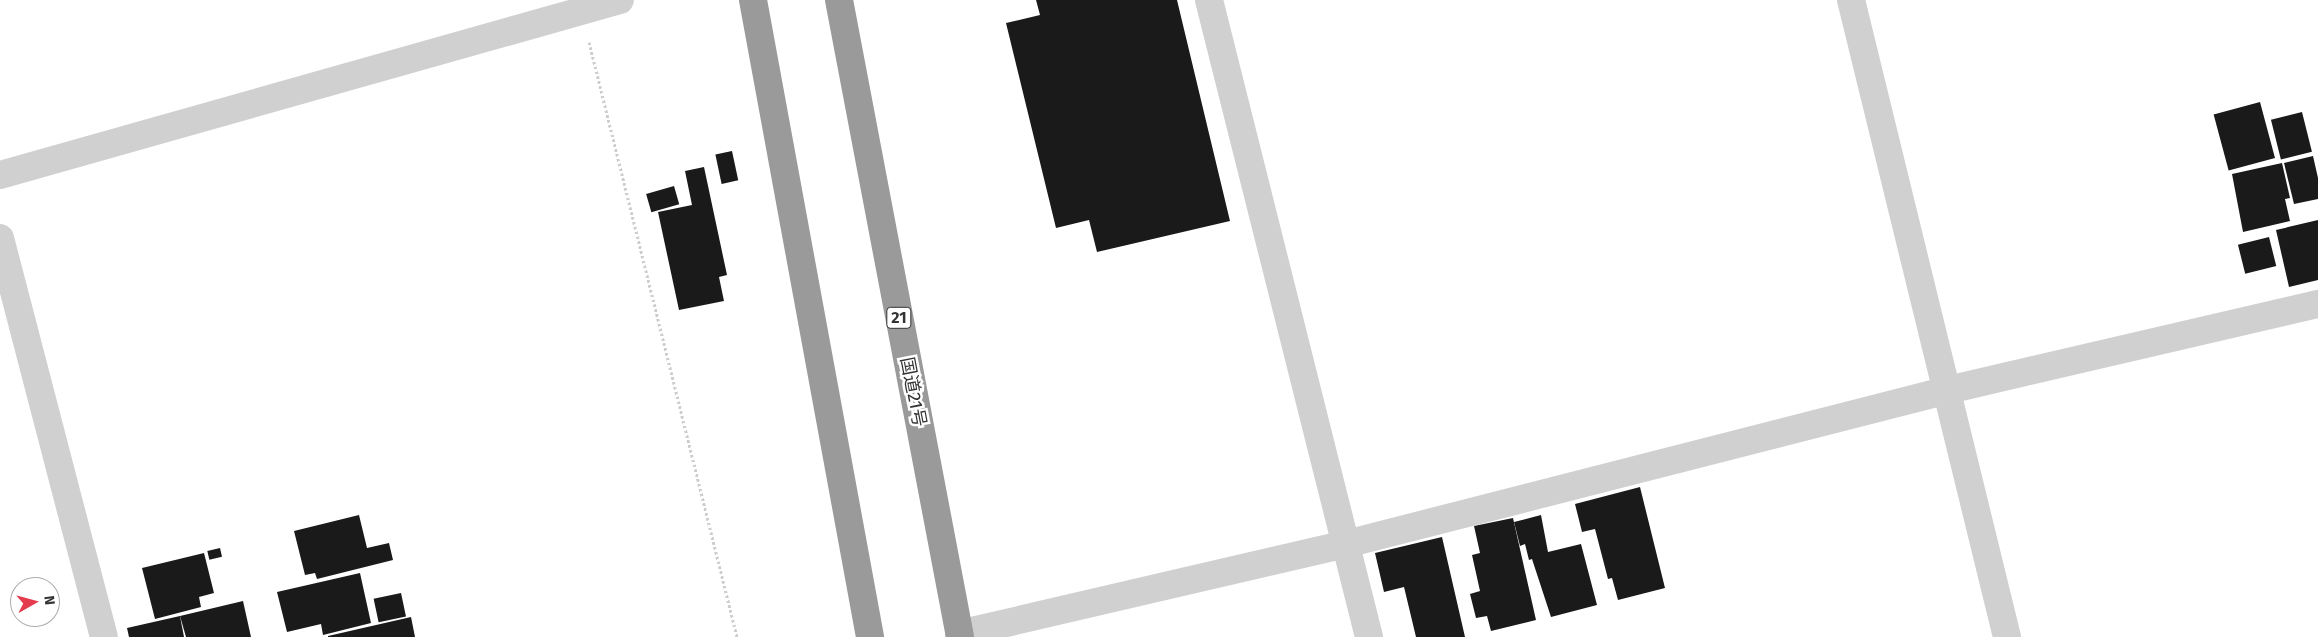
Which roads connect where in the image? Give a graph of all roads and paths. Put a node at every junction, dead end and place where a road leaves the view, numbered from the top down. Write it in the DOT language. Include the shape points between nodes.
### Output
graph roads {
  1 [pos="620,0"];
  2 [pos="753,0"];
  3 [pos="839,0"];
  4 [pos="1209,0"];
  5 [pos="1851,0"];
  6 [pos="581,10"];
  7 [pos="0,175"];
  8 [pos="0,238"];
  9 [pos="2318,304"];
  10 [pos="1948,390"];
  11 [pos="1346,544"];
  12 [pos="959,635"];
  13 [pos="104,637"];
  14 [pos="737,637"];
  15 [pos="870,637"];
  16 [pos="1369,637"];
  17 [pos="2007,637"];
  1 -- 6 [label="street"];
  2 -- 15 [label="highway"];
  3 -- 12 [label="highway, 国道21号 / 21"];
  4 -- 11 [label="street"];
  5 -- 10 [label="street"];
  6 -- 7 [label="street"];
  6 -- 14 [label="path"];
  8 -- 13 [label="street"];
  9 -- 10 [label="street"];
  10 -- 11 [label="street"];
  10 -- 17 [label="street"];
  11 -- 12 [label="street"];
  11 -- 16 [label="street"];
}
